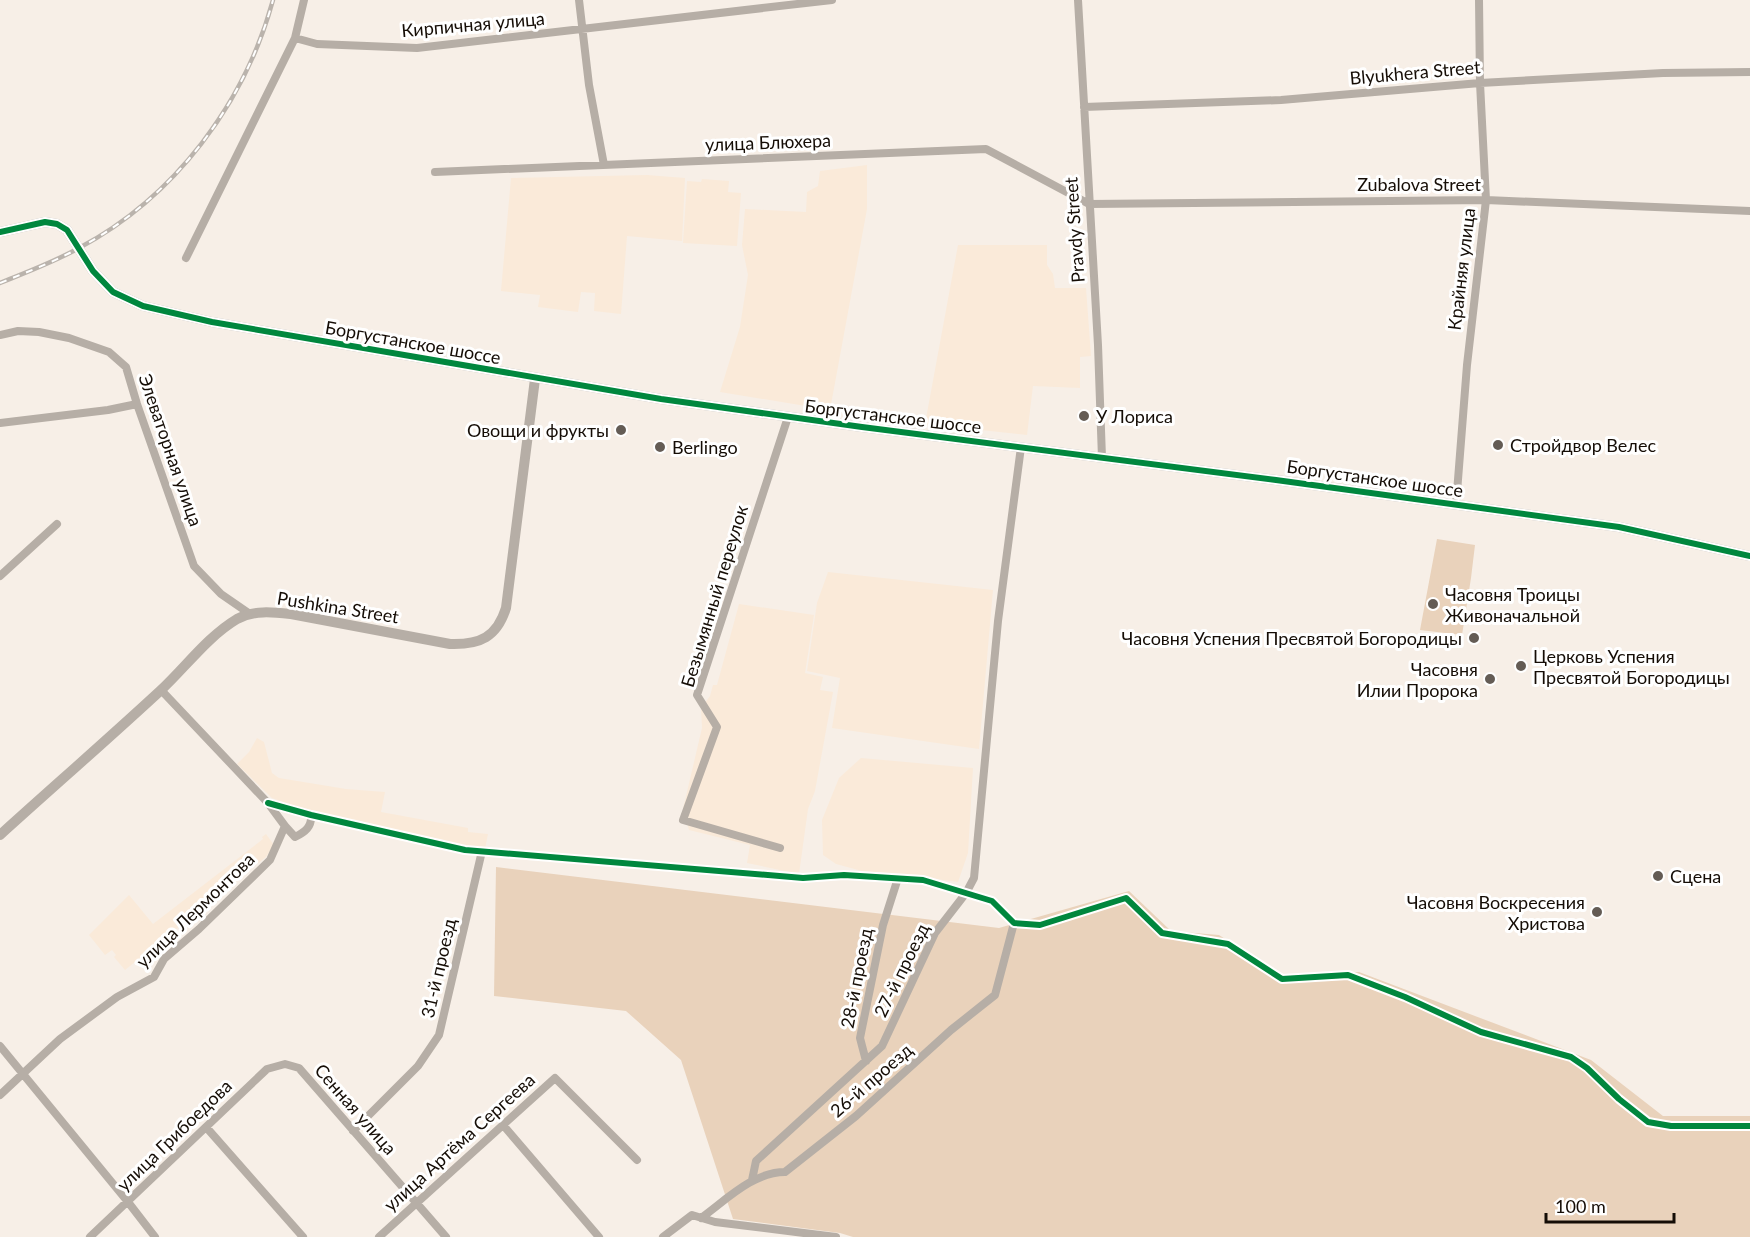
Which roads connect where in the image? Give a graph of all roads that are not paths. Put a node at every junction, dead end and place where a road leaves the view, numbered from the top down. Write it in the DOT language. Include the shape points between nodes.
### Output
graph roads {
  1 [pos="304,0"];
  2 [pos="579,0"];
  3 [pos="832,0"];
  4 [pos="1078,0"];
  5 [pos="1479,0"];
  6 [pos="582,29"];
  7 [pos="295,38"];
  8 [pos="1750,72"];
  9 [pos="1480,83"];
  10 [pos="1084,107"];
  11 [pos="604,165"];
  12 [pos="435,172"];
  13 [pos="1486,200"];
  14 [pos="1089,204"];
  15 [pos="1750,211"];
  16 [pos="0,232"];
  17 [pos="186,258"];
  18 [pos="0,335"];
  19 [pos="535,379"];
  20 [pos="137,404"];
  21 [pos="788,417"];
  22 [pos="0,423"];
  23 [pos="1021,447"];
  24 [pos="1102,458"];
  25 [pos="1456,505"];
  26 [pos="57,524"];
  27 [pos="1750,556"];
  28 [pos="0,576"];
  29 [pos="250,614"];
  30 [pos="161,690"];
  31 [pos="268,803"];
  32 [pos="311,815"];
  33 [pos="285,826"];
  34 [pos="0,835"];
  35 [pos="780,848"];
  36 [pos="482,851"];
  37 [pos="897,879"];
  38 [pos="966,894"];
  39 [pos="1014,923"];
  40 [pos="0,1046"];
  41 [pos="866,1061"];
  42 [pos="285,1064"];
  43 [pos="24,1074"];
  44 [pos="0,1095"];
  45 [pos="502,1125"];
  46 [pos="1750,1126"];
  47 [pos="206,1128"];
  48 [pos="353,1131"];
  49 [pos="637,1160"];
  50 [pos="752,1180"];
  51 [pos="128,1202"];
  52 [pos="415,1203"];
  53 [pos="701,1218"];
  54 [pos="90,1237"];
  55 [pos="155,1237"];
  56 [pos="303,1237"];
  57 [pos="379,1237"];
  58 [pos="446,1237"];
  59 [pos="599,1237"];
  60 [pos="663,1237"];
  61 [pos="836,1237"];
  1 -- 7 [label="street"];
  2 -- 6 [label="street"];
  3 -- 6 [label="street, Кирпичная улица"];
  4 -- 10 [label="street, Pravdy Street"];
  5 -- 9 [label="street, Крайняя улица"];
  6 -- 7 [label="street, Кирпичная улица" via="417,48 317,44"];
  6 -- 11 [label="street"];
  7 -- 17 [label="street"];
  8 -- 9 [label="street, Blyukhera Street"];
  9 -- 10 [label="street, Blyukhera Street" via="1281,100"];
  9 -- 13 [label="street, Крайняя улица"];
  10 -- 14 [label="street, Pravdy Street"];
  11 -- 12 [label="street, улица Блюхера"];
  11 -- 14 [label="street, улица Блюхера" via="986,149"];
  13 -- 14 [label="street, Zubalova Street"];
  13 -- 15 [label="street, Zubalova Street"];
  13 -- 25 [label="street, Крайняя улица"];
  14 -- 24 [label="street, Pravdy Street"];
  16 -- 19 [label="street, Боргустанское шоссе" via="45,222 57,224 67,230 102,283 143,306"];
  18 -- 20 [label="street, Элеваторная улица" via="39,332 109,352 126,367"];
  19 -- 21 [label="street, Боргустанское шоссе"];
  19 -- 29 [label="street, Pushkina Street" via="506,608 501,624 490,634 473,643 450,644 291,614"];
  20 -- 22 [label="street"];
  20 -- 29 [label="street, Элеваторная улица" via="194,566 221,594"];
  21 -- 23 [label="street, Боргустанское шоссе"];
  21 -- 35 [label="street, Безымянный переулок" via="697,695 717,727 682,820"];
  23 -- 24 [label="street, Боргустанское шоссе"];
  23 -- 38 [label="street" via="998,621 974,878"];
  24 -- 25 [label="street, Боргустанское шоссе"];
  25 -- 27 [label="street, Боргустанское шоссе" via="1619,527"];
  26 -- 28 [label="street"];
  29 -- 30 [label="street, Pushkina Street" via="224,628"];
  30 -- 31 [label="street"];
  30 -- 34 [label="street, Pushkina Street"];
  31 -- 32 [label="street"];
  31 -- 33 [label="street"];
  32 -- 33 [label="street" via="310,826 295,837"];
  32 -- 36 [label="street"];
  33 -- 43 [label="street, улица Лермонтова" via="270,860 164,959 153,977 117,997 60,1039"];
  36 -- 37 [label="street" via="803,878 844,875"];
  36 -- 48 [label="street, 31-й проезд" via="440,1035 418,1066"];
  37 -- 38 [label="street" via="923,880"];
  37 -- 41 [label="street, 28-й проезд" via="860,1038"];
  38 -- 39 [label="street" via="992,901"];
  38 -- 41 [label="street, 27-й проезд" via="935,933 882,1046"];
  39 -- 46 [label="street" via="1040,925 1126,898 1162,933 1228,944 1281,979 1348,975 1480,1032 1570,1057 1647,1122 1671,1126"];
  39 -- 50 [label="street, 26-й проезд" via="995,995 785,1172 772,1172"];
  40 -- 43 [label="street"];
  41 -- 50 [label="street" via="756,1161"];
  42 -- 47 [label="street, улица Грибоедова" via="267,1069"];
  42 -- 48 [label="street, Сенная улица" via="299,1068"];
  43 -- 44 [label="street, улица Лермонтова"];
  43 -- 51 [label="street"];
  45 -- 49 [label="street, улица Артёма Сергеева" via="555,1078"];
  45 -- 52 [label="street, улица Артёма Сергеева"];
  45 -- 59 [label="street"];
  47 -- 51 [label="street, улица Грибоедова"];
  47 -- 56 [label="street"];
  48 -- 52 [label="street, Сенная улица"];
  50 -- 53 [label="street, 26-й проезд"];
  51 -- 54 [label="street, улица Грибоедова"];
  51 -- 55 [label="street"];
  52 -- 57 [label="street, улица Артёма Сергеева"];
  52 -- 58 [label="street, Сенная улица"];
  53 -- 60 [label="street" via="692,1215"];
  53 -- 61 [label="street"];
}
